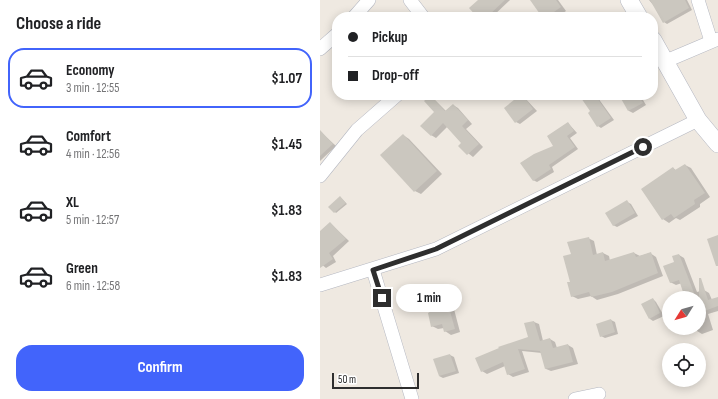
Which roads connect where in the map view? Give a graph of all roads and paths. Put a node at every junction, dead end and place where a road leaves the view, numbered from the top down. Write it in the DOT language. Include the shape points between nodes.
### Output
graph roads {
  1 [pos="369,0"];
  2 [pos="410,0"];
  3 [pos="629,0"];
  4 [pos="698,0"];
  5 [pos="358,12"];
  6 [pos="419,12"];
  7 [pos="636,12"];
  8 [pos="332,38"];
  9 [pos="714,40"];
  10 [pos="658,48"];
  11 [pos="320,49"];
  12 [pos="666,61"];
  13 [pos="391,100"];
  14 [pos="698,120"];
  15 [pos="718,144"];
  16 [pos="320,176"];
  17 [pos="373,270"];
  18 [pos="320,285"];
  19 [pos="599,394"];
  20 [pos="412,399"];
  21 [pos="575,399"];
  1 -- 5 [label="street"];
  2 -- 6 [label="street"];
  3 -- 7 [label="street"];
  4 -- 9 [label="street"];
  8 -- 11 [label="street"];
  9 -- 12 [label="street"];
  10 -- 12 [label="street"];
  12 -- 14 [label="street"];
  13 -- 16 [label="street" via="357,130"];
  14 -- 15 [label="street"];
  14 -- 17 [label="street" via="436,249"];
  17 -- 18 [label="street"];
  17 -- 20 [label="street"];
  19 -- 21 [label="street"];
}
